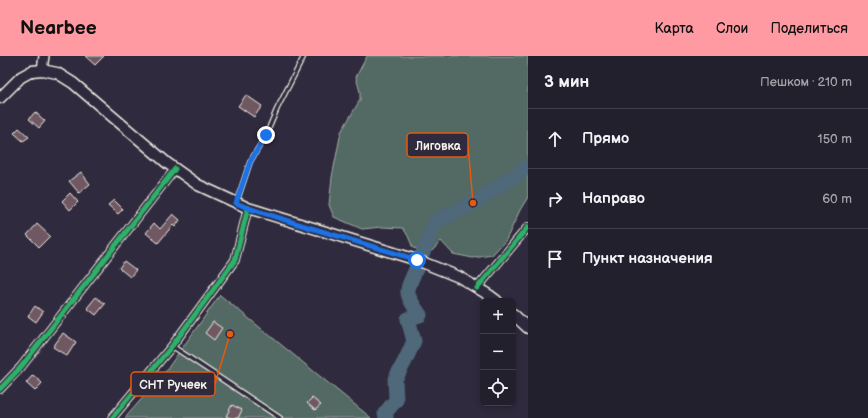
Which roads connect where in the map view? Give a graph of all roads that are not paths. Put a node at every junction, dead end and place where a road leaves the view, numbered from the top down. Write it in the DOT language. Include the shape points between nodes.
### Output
graph roads {
  1 [pos="44,56"];
  2 [pos="304,56"];
  3 [pos="42,70"];
  4 [pos="0,98"];
  5 [pos="175,169"];
  6 [pos="236,203"];
  7 [pos="248,208"];
  8 [pos="528,227"];
  9 [pos="477,288"];
  10 [pos="493,298"];
  11 [pos="516,317"];
  12 [pos="528,328"];
  13 [pos="172,346"];
  14 [pos="0,389"];
  15 [pos="112,418"];
  16 [pos="280,418"];
  1 -- 3 [label="street"];
  2 -- 6 [label="lane" via="266,135 250,162"];
  3 -- 4 [label="main road" via="21,77"];
  3 -- 5 [label="main road" via="57,73 73,84"];
  5 -- 6 [label="main road" via="198,185"];
  5 -- 14 [label="street" via="21,367"];
  6 -- 7 [label="main road"];
  7 -- 9 [label="main road" via="417,260 459,277"];
  7 -- 13 [label="street" via="235,260"];
  8 -- 9 [label="street"];
  9 -- 10 [label="main road"];
  11 -- 12 [label="main road"];
  13 -- 15 [label="street"];
  13 -- 16 [label="lane"];
}
